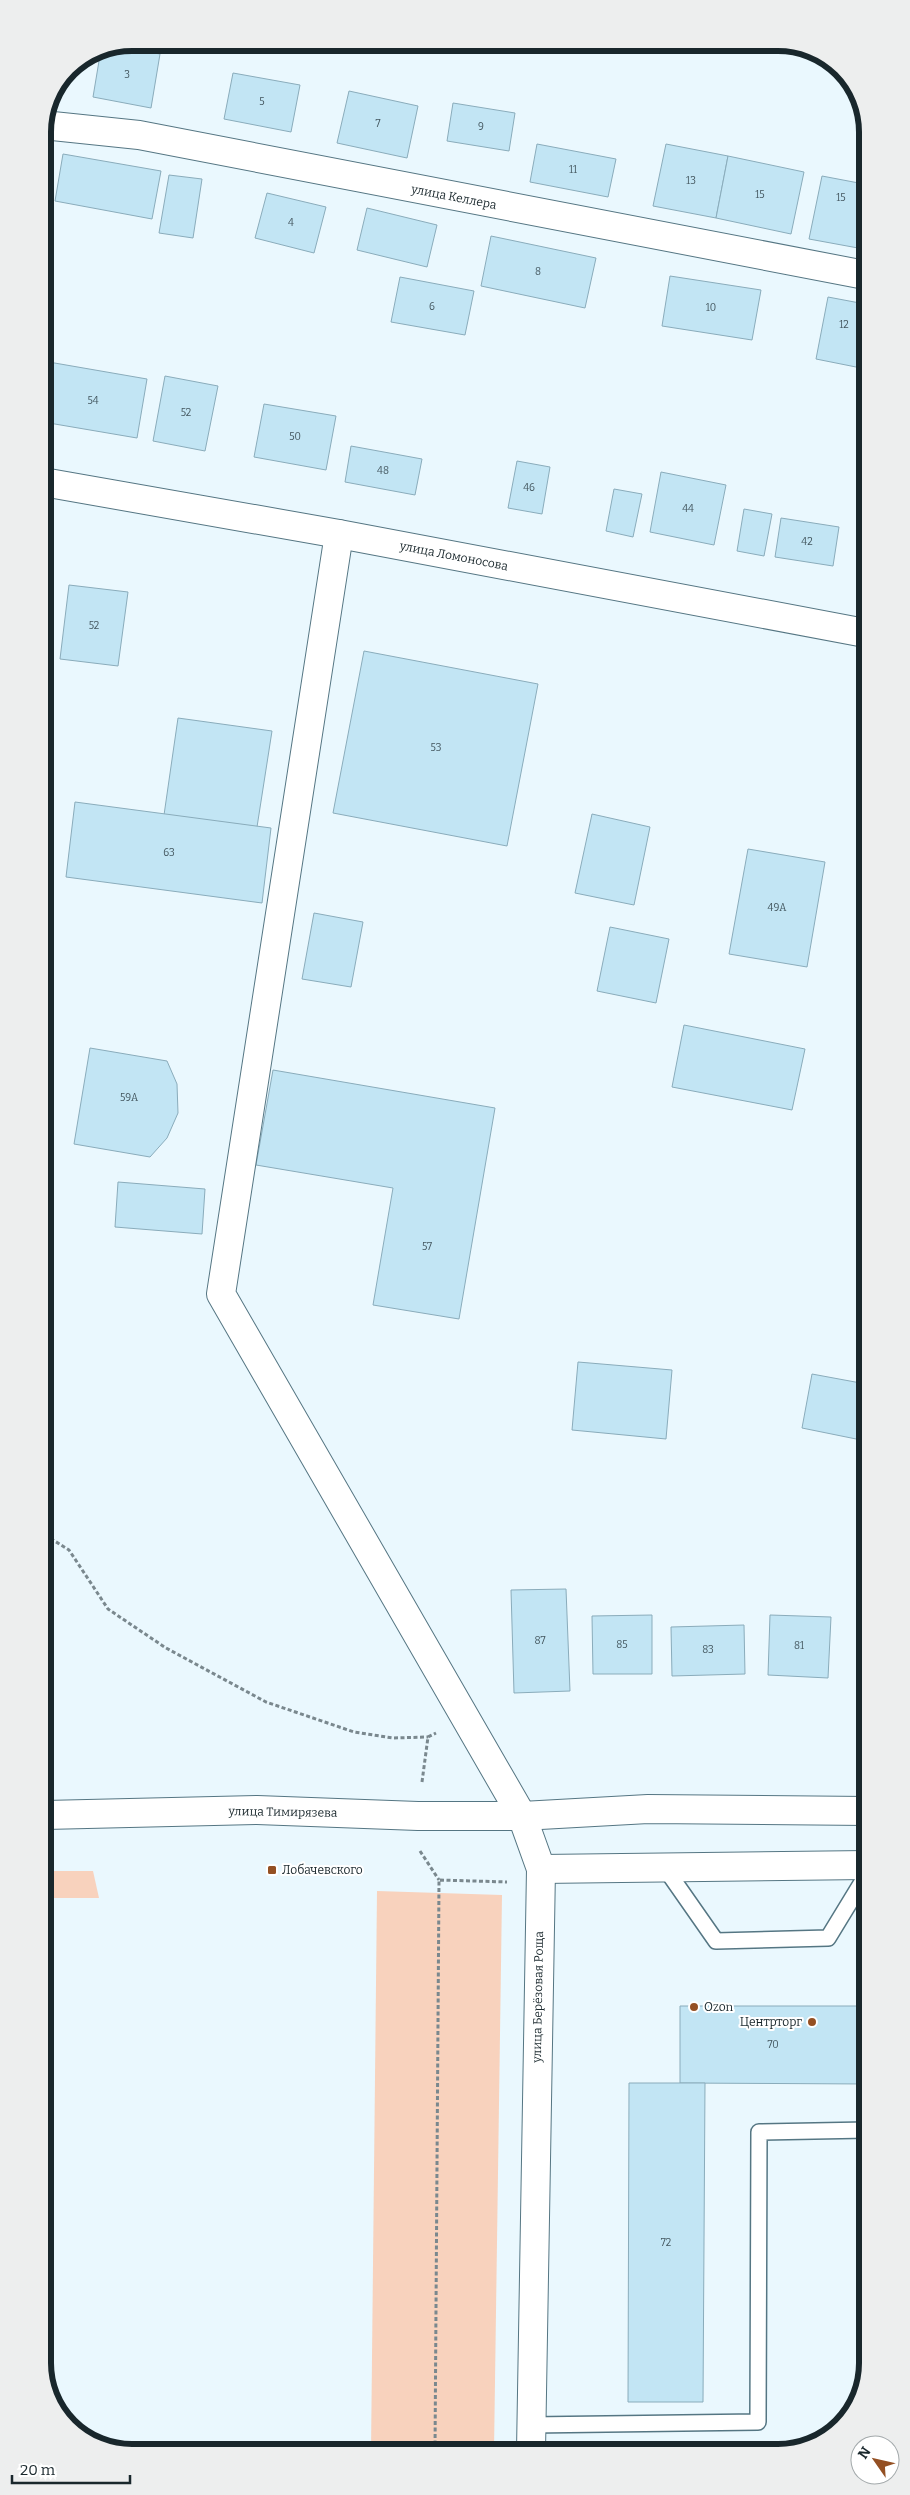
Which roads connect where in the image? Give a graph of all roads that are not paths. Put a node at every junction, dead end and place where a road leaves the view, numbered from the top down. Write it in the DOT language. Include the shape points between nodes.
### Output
graph roads {
  1 [pos="51,126"];
  2 [pos="859,274"];
  3 [pos="51,483"];
  4 [pos="339,534"];
  5 [pos="859,632"];
  6 [pos="859,1811"];
  7 [pos="51,1815"];
  8 [pos="522,1816"];
  9 [pos="859,1865"];
  10 [pos="665,1868"];
  11 [pos="540,1876"];
  12 [pos="859,1887"];
  13 [pos="859,2130"];
  14 [pos="531,2438"];
  1 -- 2 [label="street, улица Келлера" via="148,137"];
  3 -- 4 [label="street, улица Ломоносова"];
  4 -- 5 [label="street, улица Ломоносова"];
  4 -- 8 [label="street" via="221,1294"];
  6 -- 8 [label="street, улица Тимирязева" via="648,1809"];
  7 -- 8 [label="street, улица Тимирязева" via="257,1810"];
  8 -- 11 [label="street"];
  9 -- 10 [label="street"];
  10 -- 11 [label="street"];
  10 -- 12 [label="lane" via="716,1941 828,1938"];
  11 -- 14 [label="street, улица Берёзовая Роща"];
  13 -- 14 [label="lane" via="759,2132 758,2422"];
}
